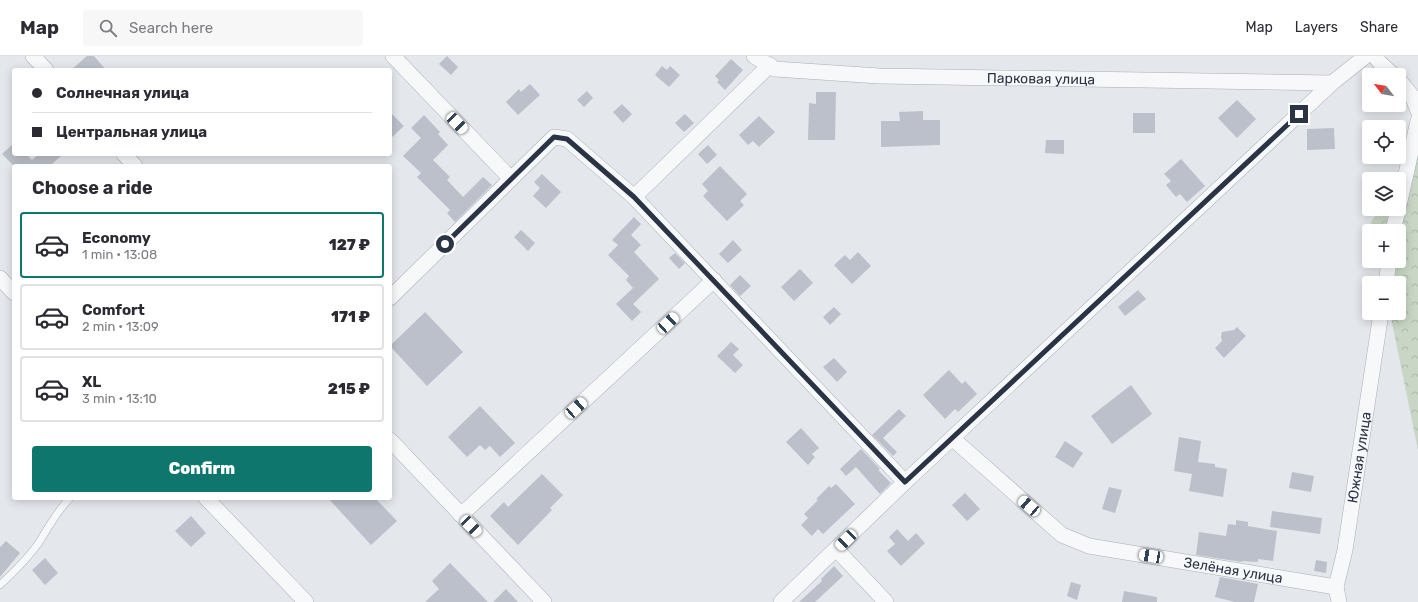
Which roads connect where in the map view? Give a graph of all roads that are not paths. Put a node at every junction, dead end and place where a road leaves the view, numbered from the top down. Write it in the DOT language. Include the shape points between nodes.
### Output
graph roads {
  1 [pos="33,56"];
  2 [pos="393,56"];
  3 [pos="754,56"];
  4 [pos="1366,56"];
  5 [pos="1375,56"];
  6 [pos="770,65"];
  7 [pos="44,68"];
  8 [pos="1385,68"];
  9 [pos="1332,83"];
  10 [pos="1406,89"];
  11 [pos="1418,111"];
  12 [pos="1418,121"];
  13 [pos="126,156"];
  14 [pos="133,164"];
  15 [pos="1406,174"];
  16 [pos="511,179"];
  17 [pos="634,197"];
  18 [pos="0,278"];
  19 [pos="714,280"];
  20 [pos="12,291"];
  21 [pos="392,296"];
  22 [pos="1380,320"];
  23 [pos="952,438"];
  24 [pos="392,442"];
  25 [pos="905,482"];
  26 [pos="68,500"];
  27 [pos="208,500"];
  28 [pos="461,515"];
  29 [pos="836,549"];
  30 [pos="0,585"];
  31 [pos="1336,587"];
  32 [pos="306,602"];
  33 [pos="544,602"];
  34 [pos="781,602"];
  35 [pos="886,602"];
  36 [pos="1339,602"];
  1 -- 7 [label="street"];
  2 -- 16 [label="street"];
  3 -- 6 [label="street, Парковая улица"];
  4 -- 9 [label="street"];
  5 -- 8 [label="street"];
  6 -- 9 [label="street, Парковая улица" via="775,69 879,76"];
  6 -- 17 [label="street"];
  9 -- 23 [label="street"];
  10 -- 11 [label="street"];
  12 -- 15 [label="street"];
  13 -- 14 [label="street"];
  16 -- 17 [label="street" via="554,137 567,139"];
  16 -- 21 [label="street"];
  17 -- 19 [label="street"];
  18 -- 20 [label="street"];
  19 -- 25 [label="street"];
  19 -- 28 [label="street"];
  22 -- 31 [label="street, Южная улица" via="1345,550"];
  23 -- 25 [label="street"];
  23 -- 31 [label="street, Зелёная улица" via="1062,535 1090,546"];
  24 -- 28 [label="street"];
  25 -- 29 [label="street"];
  26 -- 30 [label="lane" via="37,545"];
  27 -- 32 [label="street"];
  28 -- 33 [label="street"];
  29 -- 34 [label="street"];
  29 -- 35 [label="street"];
  31 -- 36 [label="street, Южная улица"];
}
